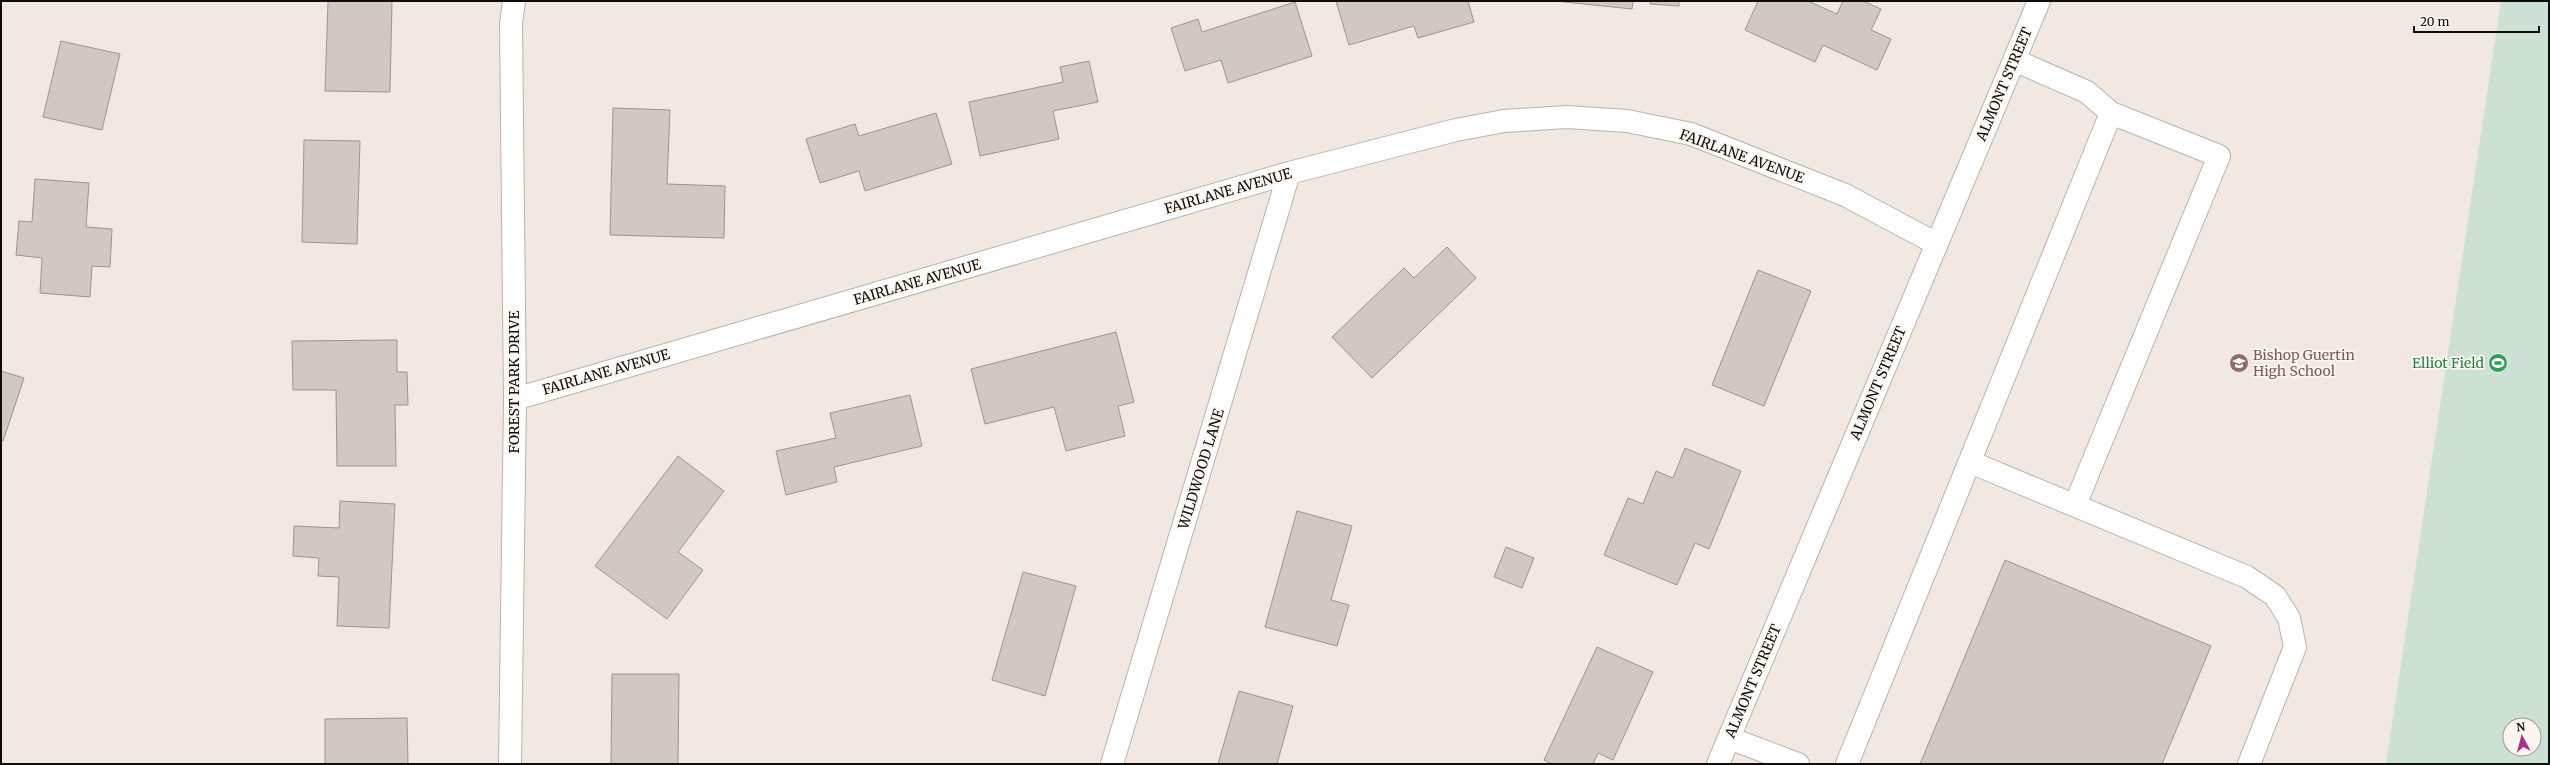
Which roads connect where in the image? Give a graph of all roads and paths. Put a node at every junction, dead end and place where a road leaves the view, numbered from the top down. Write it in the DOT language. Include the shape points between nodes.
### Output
graph roads {
  1 [pos="514,1"];
  2 [pos="2039,1"];
  3 [pos="2014,60"];
  4 [pos="2111,113"];
  5 [pos="1289,173"];
  6 [pos="1937,244"];
  7 [pos="515,399"];
  8 [pos="1970,462"];
  9 [pos="2075,505"];
  10 [pos="1729,738"];
  11 [pos="510,764"];
  12 [pos="1112,764"];
  13 [pos="1718,764"];
  14 [pos="1798,764"];
  15 [pos="1847,764"];
  16 [pos="2249,764"];
  1 -- 7 [label="street, FOREST PARK DRIVE" via="511,24"];
  2 -- 3 [label="street, ALMONT STREET"];
  3 -- 4 [label="street" via="2087,92"];
  3 -- 6 [label="street, ALMONT STREET"];
  4 -- 8 [label="street"];
  4 -- 9 [label="street" via="2219,156"];
  5 -- 6 [label="street, FAIRLANE AVENUE" via="1456,130 1504,121 1567,117 1627,121 1691,134 1830,189"];
  5 -- 7 [label="street, FAIRLANE AVENUE"];
  5 -- 12 [label="street, WILDWOOD LANE"];
  6 -- 10 [label="street, ALMONT STREET"];
  7 -- 11 [label="street, FOREST PARK DRIVE"];
  8 -- 9 [label="street"];
  8 -- 15 [label="street"];
  9 -- 16 [label="street" via="2247,577 2275,596 2289,618 2295,646"];
  10 -- 13 [label="street, ALMONT STREET"];
  10 -- 14 [label="street"];
}
